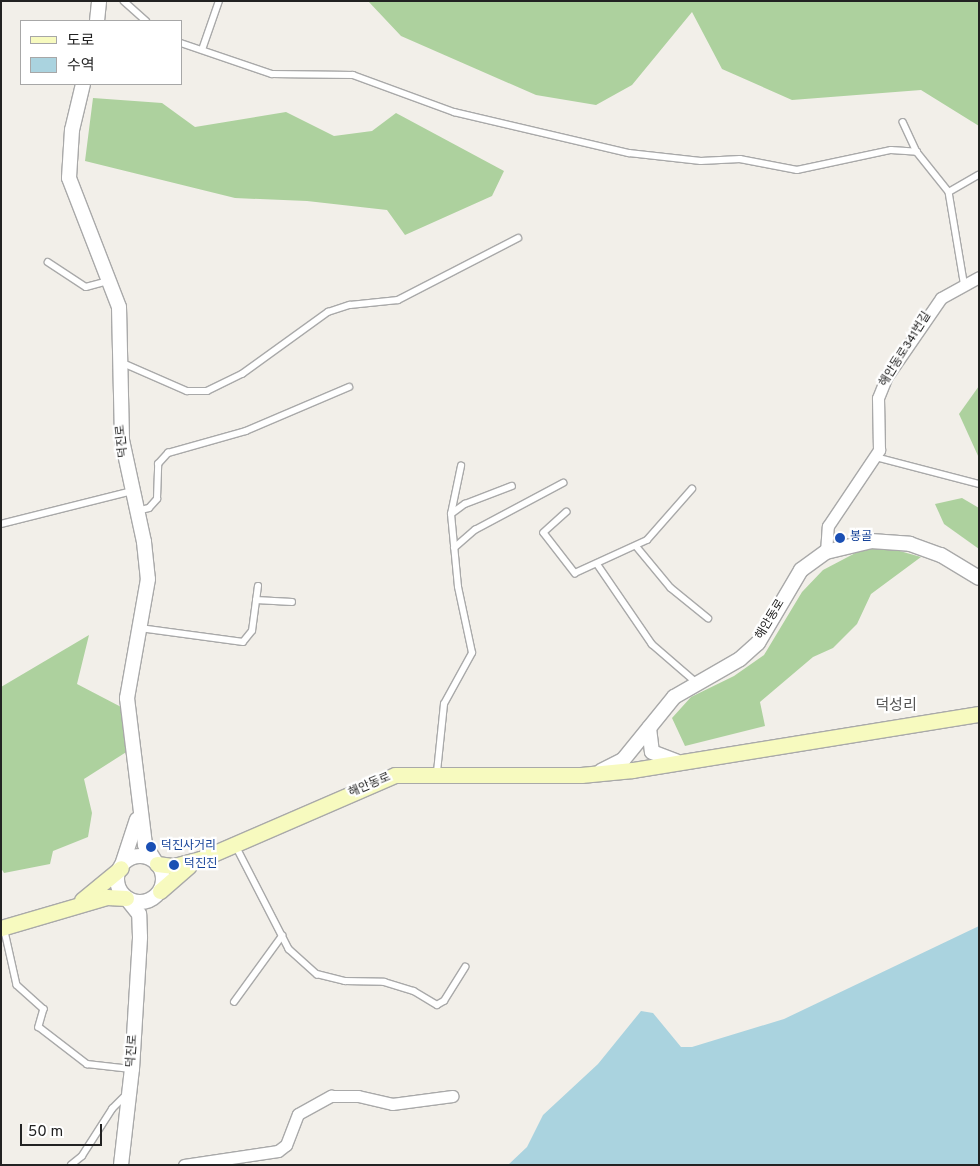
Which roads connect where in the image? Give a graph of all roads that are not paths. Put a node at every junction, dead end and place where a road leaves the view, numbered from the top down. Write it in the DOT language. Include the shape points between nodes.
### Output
graph roads {
  1 [pos="99,1"];
  2 [pos="124,1"];
  3 [pos="219,1"];
  4 [pos="96,20"];
  5 [pos="145,20"];
  6 [pos="182,43"];
  7 [pos="202,50"];
  8 [pos="83,85"];
  9 [pos="903,122"];
  10 [pos="917,152"];
  11 [pos="979,175"];
  12 [pos="949,192"];
  13 [pos="518,238"];
  14 [pos="48,262"];
  15 [pos="979,277"];
  16 [pos="112,280"];
  17 [pos="964,282"];
  18 [pos="123,363"];
  19 [pos="349,387"];
  20 [pos="876,457"];
  21 [pos="461,466"];
  22 [pos="563,483"];
  23 [pos="979,484"];
  24 [pos="512,486"];
  25 [pos="692,489"];
  26 [pos="132,491"];
  27 [pos="137,511"];
  28 [pos="567,512"];
  29 [pos="451,514"];
  30 [pos="1,524"];
  31 [pos="637,547"];
  32 [pos="454,548"];
  33 [pos="826,552"];
  34 [pos="598,565"];
  35 [pos="979,578"];
  36 [pos="258,586"];
  37 [pos="256,600"];
  38 [pos="292,602"];
  39 [pos="708,618"];
  40 [pos="140,628"];
  41 [pos="696,682"];
  42 [pos="979,714"];
  43 [pos="649,726"];
  44 [pos="676,761"];
  45 [pos="437,772"];
  46 [pos="581,775"];
  47 [pos="140,804"];
  48 [pos="236,846"];
  49 [pos="201,859"];
  50 [pos="157,864"];
  51 [pos="120,868"];
  52 [pos="158,894"];
  53 [pos="126,898"];
  54 [pos="65,909"];
  55 [pos="3,928"];
  56 [pos="282,936"];
  57 [pos="140,937"];
  58 [pos="464,967"];
  59 [pos="234,1002"];
  60 [pos="132,1069"];
  61 [pos="130,1092"];
  62 [pos="452,1096"];
  63 [pos="72,1165"];
  64 [pos="120,1165"];
  65 [pos="184,1165"];
  1 -- 4 [label="street"];
  2 -- 5 [label="lane"];
  3 -- 7 [label="lane"];
  6 -- 7 [label="lane"];
  7 -- 10 [label="lane" via="272,74 353,75 454,112 629,153 700,161 740,159 797,170 891,150"];
  8 -- 16 [label="street, 덕진로" via="72,130 70,178 78,206"];
  9 -- 10 [label="lane"];
  10 -- 12 [label="lane"];
  11 -- 12 [label="lane"];
  12 -- 17 [label="lane"];
  13 -- 18 [label="lane" via="398,300 350,305 328,312 242,374 207,391 187,391"];
  14 -- 16 [label="lane" via="86,287"];
  15 -- 17 [label="street, 해안동로341번길"];
  16 -- 18 [label="street, 덕진로" via="120,307"];
  17 -- 20 [label="street, 해안동로341번길" via="941,298 928,314 886,378 878,398 881,442"];
  18 -- 26 [label="street, 덕진로" via="122,440"];
  19 -- 27 [label="lane" via="246,431 168,453 156,470 158,500 149,508"];
  20 -- 23 [label="lane"];
  20 -- 33 [label="street, 해안동로341번길" via="828,526"];
  21 -- 29 [label="lane"];
  22 -- 32 [label="lane" via="475,530"];
  24 -- 29 [label="lane" via="465,504"];
  25 -- 31 [label="lane" via="657,532"];
  26 -- 27 [label="street, 덕진로"];
  26 -- 30 [label="lane"];
  27 -- 40 [label="street, 덕진로" via="148,579"];
  28 -- 34 [label="lane" via="547,528 546,539 570,572 575,574"];
  29 -- 32 [label="lane"];
  31 -- 34 [label="lane"];
  31 -- 39 [label="lane" via="671,588"];
  32 -- 45 [label="lane" via="472,653 444,704"];
  33 -- 35 [label="street, 해안동로" via="871,540 910,544 941,556"];
  33 -- 41 [label="street, 해안동로" via="801,570 758,643 740,659"];
  34 -- 41 [label="lane" via="652,644"];
  36 -- 37 [label="lane"];
  37 -- 38 [label="lane"];
  37 -- 40 [label="lane" via="252,631 244,642"];
  40 -- 47 [label="street, 덕진로" via="127,698"];
  41 -- 43 [label="street, 해안동로" via="669,702"];
  42 -- 44 [label="main road, 해안동로"];
  43 -- 44 [label="street" via="647,736 652,752"];
  43 -- 46 [label="street, 해안동로" via="623,760 606,770"];
  44 -- 46 [label="main road, 해안동로"];
  45 -- 46 [label="main road, 해안동로"];
  45 -- 48 [label="main road, 해안동로" via="382,779"];
  47 -- 50 [label="street, 덕진로" via="145,845"];
  47 -- 51 [label="street" via="132,844"];
  48 -- 49 [label="main road, 해안동로"];
  48 -- 56 [label="lane"];
  49 -- 50 [label="main road, 해안동로" via="174,866"];
  49 -- 52 [label="main road, 해안동로" via="180,872"];
  50 -- 51 [label="street" via="138,856"];
  50 -- 52 [label="street" via="163,877"];
  51 -- 53 [label="street" via="118,887"];
  51 -- 54 [label="main road" via="92,894"];
  52 -- 53 [label="street" via="141,902"];
  52 -- 57 [label="street" via="148,907"];
  53 -- 54 [label="main road" via="107,897"];
  53 -- 57 [label="street" via="140,914"];
  54 -- 55 [label="main road"];
  55 -- 60 [label="lane" via="17,985 44,1010 39,1027 87,1064"];
  56 -- 58 [label="lane" via="294,958 317,974 345,981 384,982 414,991 437,1004 444,1001"];
  56 -- 59 [label="lane"];
  57 -- 60 [label="street, 덕진로"];
  60 -- 61 [label="street, 덕진로"];
  61 -- 63 [label="lane" via="112,1109 82,1156"];
  61 -- 64 [label="street, 덕진로"];
  62 -- 65 [label="street" via="392,1104 358,1096 330,1096 298,1114 286,1145 278,1151"];
}
